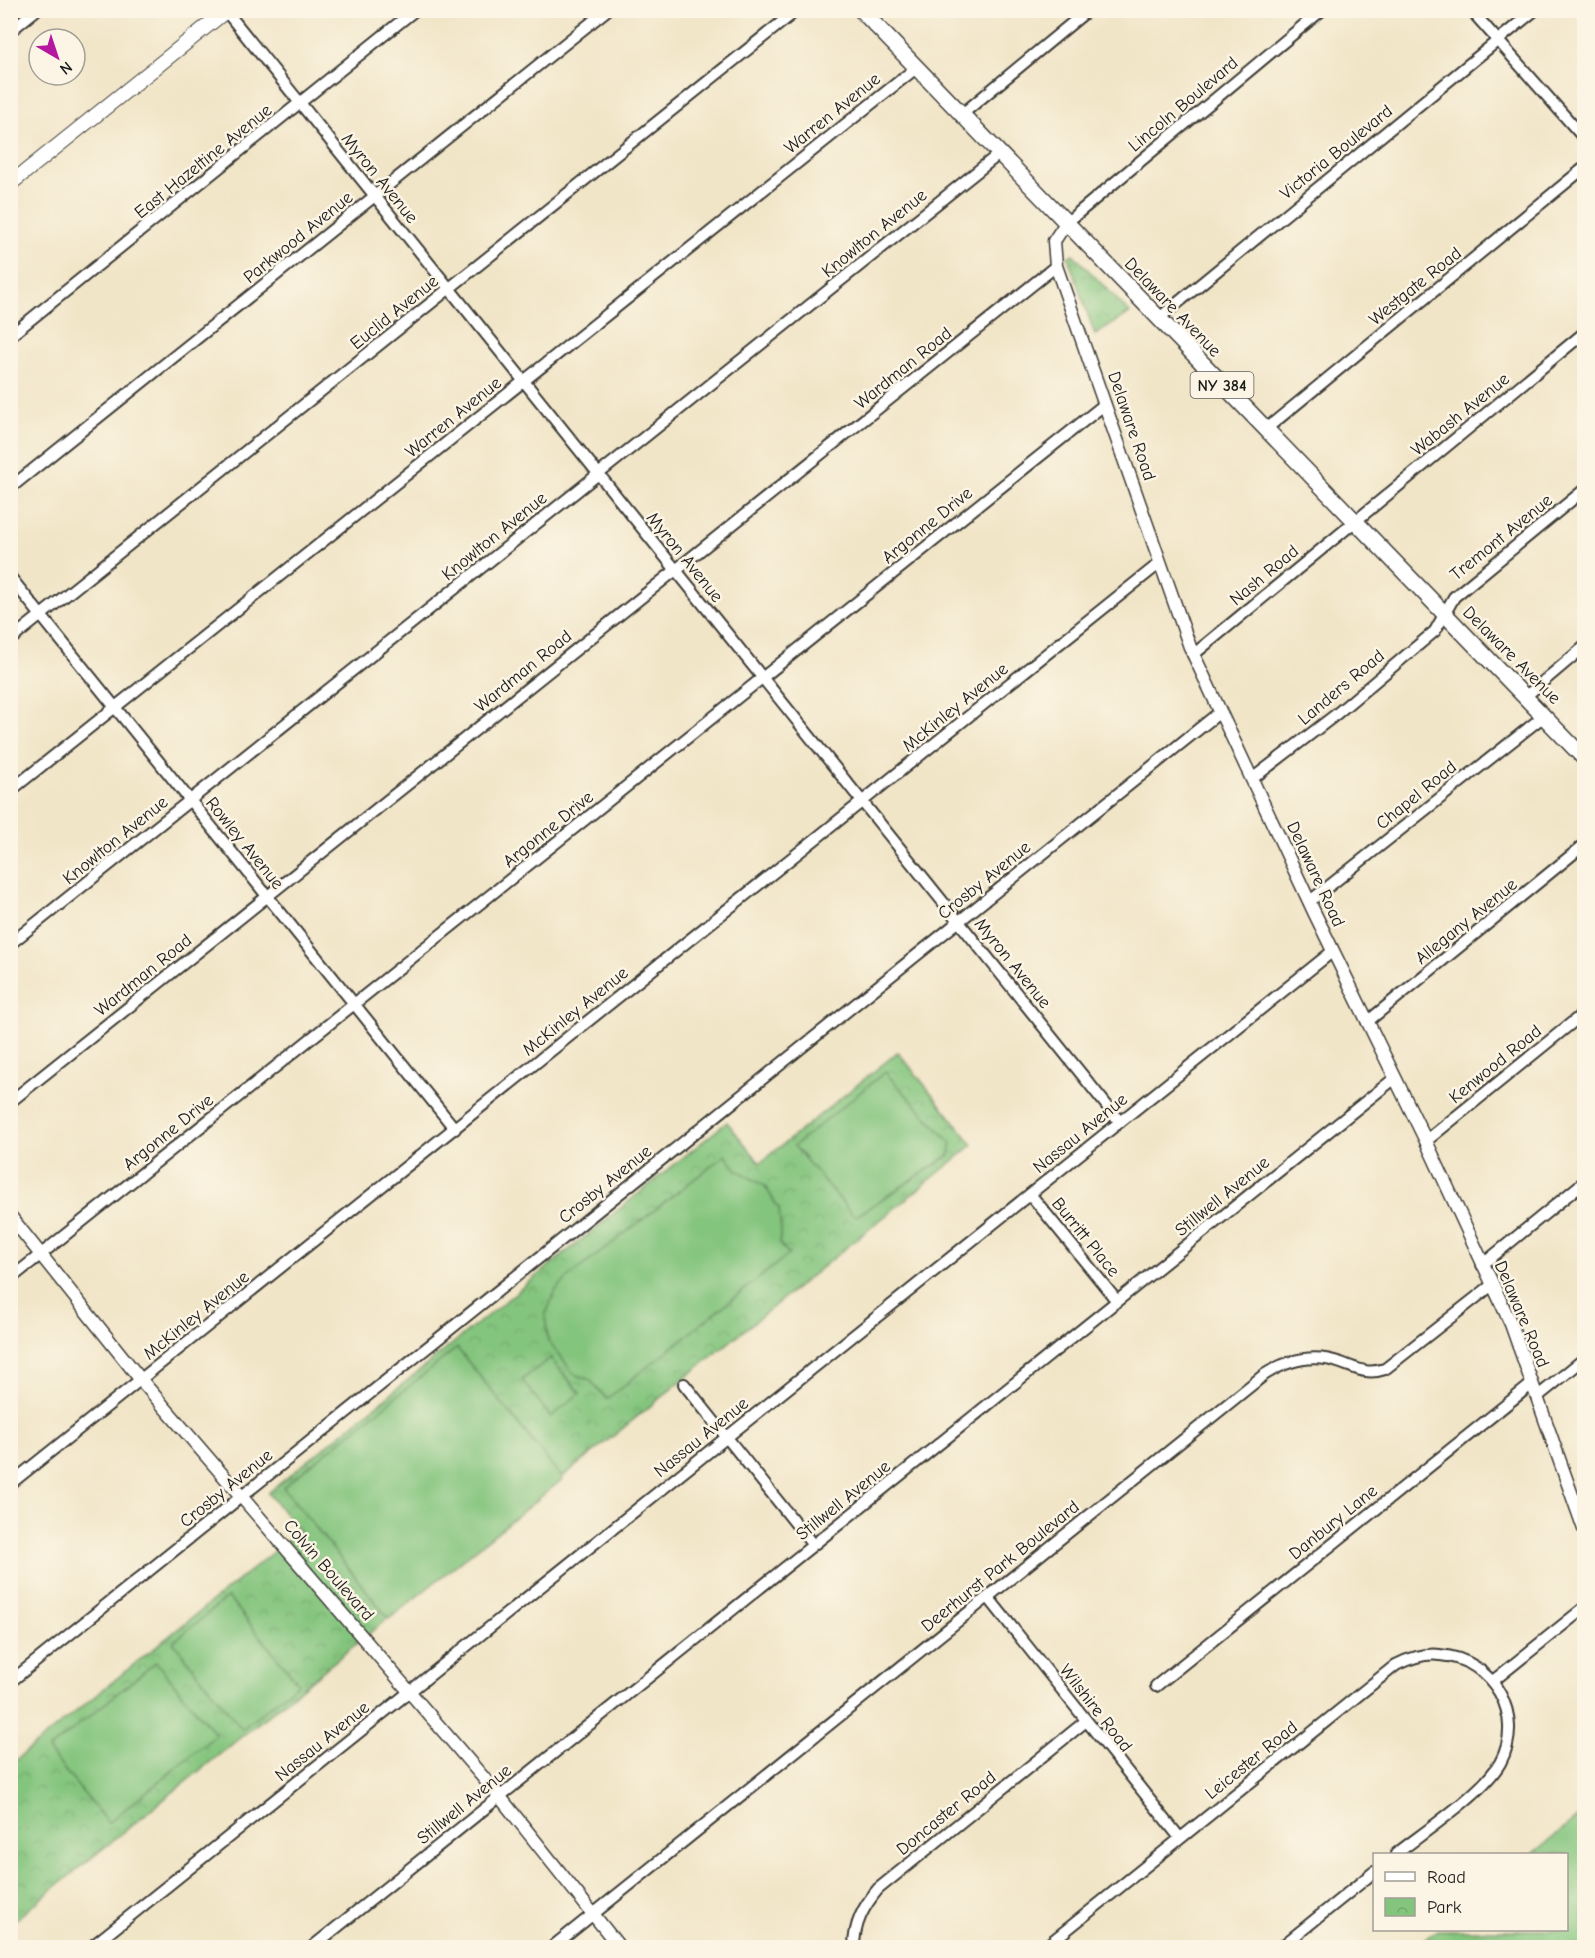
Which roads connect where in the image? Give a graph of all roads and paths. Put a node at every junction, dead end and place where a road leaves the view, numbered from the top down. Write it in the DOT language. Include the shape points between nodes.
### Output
graph roads {
  1 [pos="36,10"];
  2 [pos="416,10"];
  3 [pos="607,10"];
  4 [pos="797,10"];
  5 [pos="861,10"];
  6 [pos="1088,10"];
  7 [pos="1322,10"];
  8 [pos="1471,10"];
  9 [pos="1535,10"];
  10 [pos="227,11"];
  11 [pos="10,31"];
  12 [pos="1498,41"];
  13 [pos="916,68"];
  14 [pos="299,104"];
  15 [pos="961,115"];
  16 [pos="1584,138"];
  17 [pos="999,154"];
  18 [pos="1584,168"];
  19 [pos="10,184"];
  20 [pos="374,197"];
  21 [pos="1066,224"];
  22 [pos="1056,266"];
  23 [pos="449,290"];
  24 [pos="1158,319"];
  25 [pos="1584,333"];
  26 [pos="10,336"];
  27 [pos="523,382"];
  28 [pos="1105,404"];
  29 [pos="1266,429"];
  30 [pos="598,474"];
  31 [pos="10,488"];
  32 [pos="1584,490"];
  33 [pos="1356,520"];
  34 [pos="1160,562"];
  35 [pos="675,570"];
  36 [pos="10,577"];
  37 [pos="1444,614"];
  38 [pos="41,615"];
  39 [pos="10,640"];
  40 [pos="1584,647"];
  41 [pos="1194,655"];
  42 [pos="762,678"];
  43 [pos="1526,696"];
  44 [pos="116,707"];
  45 [pos="1220,712"];
  46 [pos="1545,715"];
  47 [pos="1584,758"];
  48 [pos="1252,779"];
  49 [pos="10,791"];
  50 [pos="190,800"];
  51 [pos="862,803"];
  52 [pos="1584,845"];
  53 [pos="268,897"];
  54 [pos="1309,902"];
  55 [pos="959,922"];
  56 [pos="10,944"];
  57 [pos="1333,951"];
  58 [pos="354,1004"];
  59 [pos="1584,1013"];
  60 [pos="1367,1022"];
  61 [pos="1395,1078"];
  62 [pos="10,1102"];
  63 [pos="1120,1122"];
  64 [pos="455,1129"];
  65 [pos="1426,1141"];
  66 [pos="1584,1182"];
  67 [pos="1030,1194"];
  68 [pos="10,1216"];
  69 [pos="40,1255"];
  70 [pos="1482,1265"];
  71 [pos="10,1279"];
  72 [pos="1492,1285"];
  73 [pos="1117,1301"];
  74 [pos="1584,1359"];
  75 [pos="141,1380"];
  76 [pos="684,1384"];
  77 [pos="1532,1384"];
  78 [pos="1537,1397"];
  79 [pos="726,1437"];
  80 [pos="10,1484"];
  81 [pos="241,1497"];
  82 [pos="1584,1529"];
  83 [pos="813,1545"];
  84 [pos="988,1597"];
  85 [pos="1584,1608"];
  86 [pos="1493,1681"];
  87 [pos="10,1682"];
  88 [pos="1155,1686"];
  89 [pos="410,1691"];
  90 [pos="1086,1721"];
  91 [pos="500,1797"];
  92 [pos="1180,1838"];
  93 [pos="1397,1853"];
  94 [pos="1373,1873"];
  95 [pos="593,1914"];
  96 [pos="90,1947"];
  97 [pos="311,1947"];
  98 [pos="551,1947"];
  99 [pos="620,1947"];
  100 [pos="854,1947"];
  101 [pos="1044,1947"];
  102 [pos="1280,1947"];
  1 -- 11 [label="street"];
  2 -- 14 [label="street, East Hazeltine Avenue"];
  3 -- 20 [label="street, Parkwood Avenue"];
  4 -- 23 [label="street, Euclid Avenue"];
  5 -- 13 [label="main road, Delaware Avenue / NY 384"];
  6 -- 15 [label="street"];
  7 -- 21 [label="street, Lincoln Boulevard"];
  8 -- 12 [label="street"];
  9 -- 12 [label="street, Victoria Boulevard"];
  10 -- 14 [label="street, Myron Avenue"];
  10 -- 19 [label="main road"];
  12 -- 16 [label="street"];
  12 -- 24 [label="street, Victoria Boulevard"];
  13 -- 15 [label="main road, Delaware Avenue / NY 384"];
  13 -- 27 [label="street, Warren Avenue"];
  14 -- 20 [label="street, Myron Avenue"];
  14 -- 26 [label="street, East Hazeltine Avenue"];
  15 -- 17 [label="main road, Delaware Avenue / NY 384"];
  17 -- 21 [label="main road, Delaware Avenue / NY 384"];
  17 -- 30 [label="street, Knowlton Avenue"];
  18 -- 29 [label="street, Westgate Road"];
  20 -- 23 [label="street, Myron Avenue"];
  20 -- 31 [label="street, Parkwood Avenue"];
  21 -- 22 [label="street, Delaware Road" via="1054,241"];
  21 -- 24 [label="main road, Delaware Avenue / NY 384"];
  22 -- 28 [label="street, Delaware Road"];
  22 -- 35 [label="street, Wardman Road"];
  23 -- 27 [label="street, Myron Avenue"];
  23 -- 38 [label="street, Euclid Avenue"];
  24 -- 29 [label="main road, Delaware Avenue / NY 384"];
  25 -- 33 [label="street, Wabash Avenue"];
  27 -- 30 [label="street, Myron Avenue"];
  27 -- 44 [label="street, Warren Avenue"];
  28 -- 34 [label="street, Delaware Road"];
  28 -- 42 [label="street, Argonne Drive"];
  29 -- 33 [label="main road, Delaware Avenue / NY 384"];
  30 -- 35 [label="street, Myron Avenue"];
  30 -- 50 [label="street, Knowlton Avenue"];
  32 -- 37 [label="street, Tremont Avenue" via="1454,597"];
  33 -- 37 [label="main road, Delaware Avenue / NY 384"];
  33 -- 41 [label="street, Nash Road"];
  34 -- 41 [label="street, Delaware Road"];
  34 -- 51 [label="street, McKinley Avenue"];
  35 -- 42 [label="street, Myron Avenue"];
  35 -- 53 [label="street, Wardman Road"];
  36 -- 38 [label="street, Rowley Avenue"];
  37 -- 43 [label="main road, Delaware Avenue / NY 384"];
  37 -- 48 [label="street, Landers Road" via="1435,631"];
  38 -- 39 [label="street, Euclid Avenue"];
  38 -- 44 [label="street, Rowley Avenue"];
  40 -- 43 [label="street"];
  41 -- 45 [label="street, Delaware Road"];
  42 -- 51 [label="street, Myron Avenue"];
  42 -- 58 [label="street, Argonne Drive"];
  43 -- 46 [label="main road, Delaware Avenue / NY 384"];
  44 -- 49 [label="street, Warren Avenue"];
  44 -- 50 [label="street, Rowley Avenue"];
  45 -- 48 [label="street, Delaware Road"];
  45 -- 55 [label="street, Crosby Avenue"];
  46 -- 47 [label="main road, Delaware Avenue / NY 384"];
  46 -- 54 [label="street, Chapel Road"];
  48 -- 54 [label="street, Delaware Road"];
  50 -- 53 [label="street, Rowley Avenue"];
  50 -- 56 [label="street, Knowlton Avenue"];
  51 -- 55 [label="street, Myron Avenue"];
  51 -- 64 [label="street, McKinley Avenue"];
  52 -- 60 [label="street, Allegany Avenue"];
  53 -- 58 [label="street, Rowley Avenue"];
  53 -- 62 [label="street, Wardman Road"];
  54 -- 57 [label="street, Delaware Road"];
  55 -- 63 [label="street, Myron Avenue"];
  55 -- 81 [label="street, Crosby Avenue"];
  57 -- 60 [label="street, Delaware Road"];
  57 -- 63 [label="street, Nassau Avenue"];
  58 -- 64 [label="street, Rowley Avenue"];
  58 -- 69 [label="street, Argonne Drive"];
  59 -- 65 [label="street, Kenwood Road"];
  60 -- 61 [label="street, Delaware Road"];
  61 -- 65 [label="street, Delaware Road"];
  61 -- 73 [label="street, Stillwell Avenue"];
  63 -- 67 [label="street, Nassau Avenue"];
  64 -- 75 [label="street, McKinley Avenue"];
  65 -- 70 [label="street, Delaware Road"];
  66 -- 70 [label="street"];
  67 -- 73 [label="street, Burritt Place"];
  67 -- 79 [label="street, Nassau Avenue"];
  68 -- 69 [label="street, Colvin Boulevard"];
  69 -- 71 [label="street, Argonne Drive"];
  69 -- 75 [label="street, Colvin Boulevard"];
  70 -- 72 [label="street, Delaware Road"];
  72 -- 77 [label="street, Delaware Road"];
  72 -- 84 [label="street, Deerhurst Park Boulevard" via="1385,1369 1366,1373 1315,1358 1274,1368"];
  73 -- 83 [label="street, Stillwell Avenue"];
  74 -- 78 [label="street"];
  75 -- 80 [label="street, McKinley Avenue"];
  75 -- 81 [label="street, Colvin Boulevard"];
  76 -- 79 [label="street"];
  77 -- 78 [label="street, Delaware Road"];
  77 -- 88 [label="street, Danbury Lane"];
  78 -- 82 [label="street, Delaware Road"];
  79 -- 83 [label="street"];
  79 -- 89 [label="street, Nassau Avenue"];
  81 -- 87 [label="street, Crosby Avenue"];
  81 -- 89 [label="street, Colvin Boulevard"];
  83 -- 91 [label="street, Stillwell Avenue"];
  84 -- 90 [label="street, Wilshire Road"];
  84 -- 95 [label="street, Deerhurst Park Boulevard"];
  85 -- 86 [label="street"];
  86 -- 92 [label="street, Leicester Road" via="1473,1665 1451,1656 1423,1655 1396,1665"];
  86 -- 93 [label="street" via="1509,1720 1507,1746 1499,1765 1480,1787"];
  89 -- 91 [label="street, Colvin Boulevard"];
  89 -- 96 [label="street, Nassau Avenue"];
  90 -- 92 [label="street, Wilshire Road"];
  90 -- 100 [label="street, Doncaster Road" via="878,1889 862,1911"];
  91 -- 95 [label="street, Colvin Boulevard"];
  91 -- 97 [label="street, Stillwell Avenue"];
  92 -- 101 [label="street, Leicester Road"];
  94 -- 102 [label="street"];
  95 -- 98 [label="street, Deerhurst Park Boulevard"];
  95 -- 99 [label="street, Colvin Boulevard"];
}
